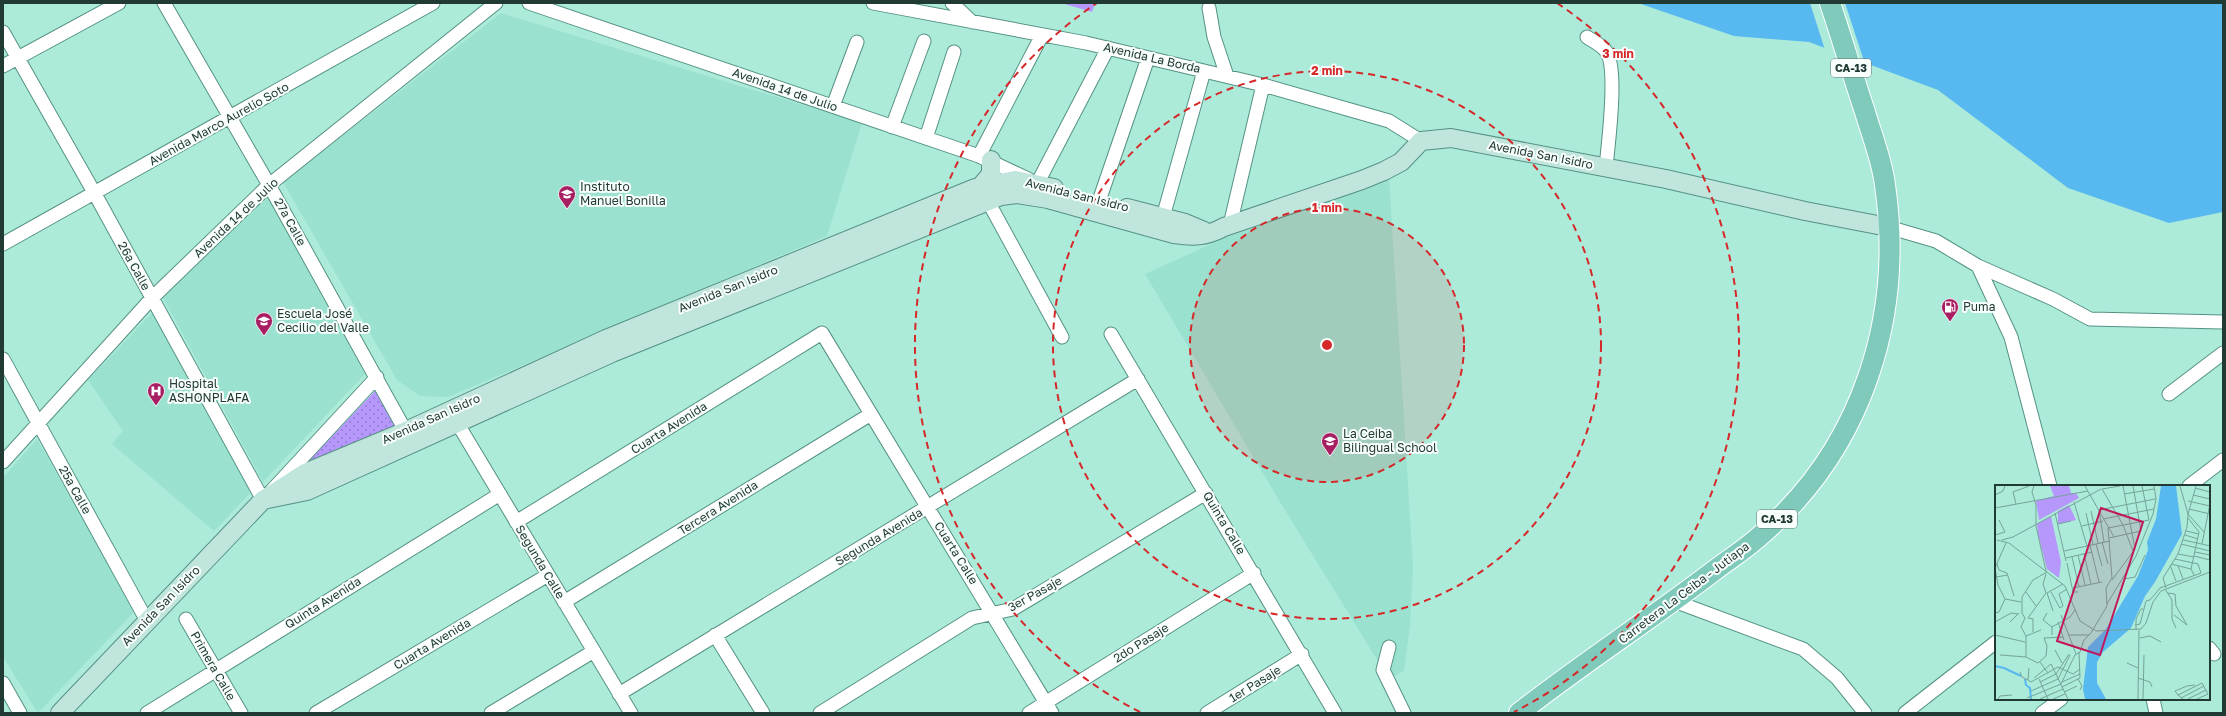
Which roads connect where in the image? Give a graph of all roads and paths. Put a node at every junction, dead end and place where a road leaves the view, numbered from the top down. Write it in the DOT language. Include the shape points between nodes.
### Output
graph roads {
  1 [pos="119,3"];
  2 [pos="164,3"];
  3 [pos="433,3"];
  4 [pos="496,3"];
  5 [pos="530,3"];
  6 [pos="873,3"];
  7 [pos="952,3"];
  8 [pos="1830,3"];
  9 [pos="1209,8"];
  10 [pos="972,22"];
  11 [pos="3,32"];
  12 [pos="1042,35"];
  13 [pos="1587,37"];
  14 [pos="924,41"];
  15 [pos="856,42"];
  16 [pos="1108,48"];
  17 [pos="954,52"];
  18 [pos="18,58"];
  19 [pos="1148,58"];
  20 [pos="3,66"];
  21 [pos="1204,71"];
  22 [pos="1227,76"];
  23 [pos="1263,85"];
  24 [pos="833,106"];
  25 [pos="230,118"];
  26 [pos="892,126"];
  27 [pos="926,138"];
  28 [pos="1422,141"];
  29 [pos="985,158"];
  30 [pos="1606,167"];
  31 [pos="269,185"];
  32 [pos="1036,190"];
  33 [pos="95,194"];
  34 [pos="984,194"];
  35 [pos="1099,201"];
  36 [pos="1132,216"];
  37 [pos="1163,217"];
  38 [pos="1230,225"];
  39 [pos="1888,227"];
  40 [pos="1210,234"];
  41 [pos="3,244"];
  42 [pos="1978,266"];
  43 [pos="152,298"];
  44 [pos="2223,322"];
  45 [pos="822,333"];
  46 [pos="1111,334"];
  47 [pos="1062,338"];
  48 [pos="2223,353"];
  49 [pos="3,359"];
  50 [pos="377,377"];
  51 [pos="1138,379"];
  52 [pos="2169,394"];
  53 [pos="871,414"];
  54 [pos="453,417"];
  55 [pos="38,423"];
  56 [pos="409,437"];
  57 [pos="2223,460"];
  58 [pos="3,462"];
  59 [pos="2050,485"];
  60 [pos="2190,485"];
  61 [pos="1206,493"];
  62 [pos="500,494"];
  63 [pos="263,500"];
  64 [pos="928,508"];
  65 [pos="516,522"];
  66 [pos="1254,573"];
  67 [pos="548,575"];
  68 [pos="564,602"];
  69 [pos="1674,602"];
  70 [pos="993,613"];
  71 [pos="186,619"];
  72 [pos="147,621"];
  73 [pos="715,635"];
  74 [pos="1995,643"];
  75 [pos="1389,648"];
  76 [pos="594,651"];
  77 [pos="1302,654"];
  78 [pos="215,670"];
  79 [pos="3,683"];
  80 [pos="619,694"];
  81 [pos="2060,700"];
  82 [pos="2153,700"];
  83 [pos="1049,708"];
  84 [pos="20,713"];
  85 [pos="60,713"];
  86 [pos="147,713"];
  87 [pos="241,713"];
  88 [pos="316,713"];
  89 [pos="491,713"];
  90 [pos="631,713"];
  91 [pos="763,713"];
  92 [pos="820,713"];
  93 [pos="1029,713"];
  94 [pos="1207,713"];
  95 [pos="1336,713"];
  96 [pos="1404,713"];
  97 [pos="1519,713"];
  98 [pos="1865,713"];
  99 [pos="1905,713"];
  100 [pos="2042,713"];
  101 [pos="2156,713"];
  1 -- 18 [label="street"];
  2 -- 25 [label="street, 27a Calle"];
  3 -- 25 [label="street, Avenida Marco Aurelio Soto"];
  4 -- 31 [label="street, Avenida 14 de Julio"];
  5 -- 24 [label="street, Avenida 14 de Julio"];
  6 -- 10 [label="street, Avenida La Borda"];
  7 -- 10 [label="street"];
  8 -- 39 [label="main road, Carretera La Ceiba - Jutiapa / CA-13" via="1885,184"];
  9 -- 22 [label="street" via="1214,37"];
  10 -- 12 [label="street, Avenida La Borda"];
  11 -- 18 [label="street, 26a Calle"];
  12 -- 16 [label="street, Avenida La Borda"];
  12 -- 29 [label="street"];
  13 -- 30 [label="street" via="1606,50 1611,63 1612,108"];
  14 -- 26 [label="street"];
  15 -- 24 [label="street"];
  16 -- 19 [label="street, Avenida La Borda"];
  16 -- 32 [label="street"];
  17 -- 27 [label="street"];
  18 -- 20 [label="street"];
  18 -- 33 [label="street, 26a Calle"];
  19 -- 21 [label="street, Avenida La Borda"];
  19 -- 35 [label="street"];
  21 -- 22 [label="street, Avenida La Borda"];
  21 -- 37 [label="street"];
  22 -- 23 [label="street, Avenida La Borda"];
  23 -- 28 [label="street, Avenida La Borda" via="1389,121"];
  23 -- 38 [label="street"];
  24 -- 26 [label="street, Avenida 14 de Julio"];
  25 -- 31 [label="street, 27a Calle"];
  25 -- 33 [label="street, Avenida Marco Aurelio Soto"];
  26 -- 27 [label="street, Avenida 14 de Julio"];
  27 -- 29 [label="street, Avenida 14 de Julio"];
  28 -- 30 [label="street, Avenida San Isidro" via="1451,138"];
  28 -- 38 [label="street, Avenida San Isidro" via="1401,162 1384,171"];
  29 -- 32 [label="street, Avenida 14 de Julio"];
  29 -- 34 [label="street" via="991,174"];
  30 -- 39 [label="street, Avenida San Isidro" via="1805,212"];
  31 -- 43 [label="street, Avenida 14 de Julio"];
  31 -- 50 [label="street, 27a Calle"];
  32 -- 34 [label="street, Avenida San Isidro" via="1015,180"];
  32 -- 35 [label="street, Avenida San Isidro"];
  32 -- 36 [label="street, Avenida San Isidro"];
  33 -- 41 [label="street, Avenida Marco Aurelio Soto"];
  33 -- 43 [label="street, 26a Calle"];
  34 -- 47 [label="street"];
  34 -- 54 [label="street, Avenida San Isidro" via="606,339"];
  35 -- 36 [label="street, Avenida San Isidro"];
  36 -- 37 [label="street, Avenida San Isidro"];
  36 -- 40 [label="street, Avenida San Isidro" via="1174,234 1194,237"];
  37 -- 40 [label="street, Avenida San Isidro"];
  38 -- 40 [label="street, Avenida San Isidro"];
  39 -- 42 [label="street" via="1936,241"];
  39 -- 69 [label="main road, Carretera La Ceiba - Jutiapa / CA-13" via="1890,279 1882,333 1867,382 1844,430 1819,472 1780,517 1761,535"];
  42 -- 44 [label="street" via="2090,319"];
  42 -- 59 [label="street" via="2011,337"];
  43 -- 55 [label="street, Avenida 14 de Julio"];
  43 -- 63 [label="street, 26a Calle"];
  45 -- 53 [label="street, Cuarta Calle"];
  45 -- 65 [label="street, Cuarta Avenida"];
  46 -- 51 [label="street, Quinta Calle"];
  48 -- 52 [label="street"];
  49 -- 55 [label="street, 25a Calle"];
  50 -- 56 [label="street, 27a Calle"];
  50 -- 63 [label="street, Avenida San Isidro"];
  51 -- 61 [label="street, Quinta Calle"];
  51 -- 64 [label="street, Segunda Avenida"];
  53 -- 64 [label="street, Cuarta Calle"];
  53 -- 68 [label="street, Tercera Avenida"];
  54 -- 56 [label="street, Avenida San Isidro"];
  54 -- 62 [label="street, Segunda Calle"];
  55 -- 58 [label="street, Avenida 14 de Julio"];
  55 -- 72 [label="street, 25a Calle"];
  56 -- 63 [label="street, Avenida San Isidro" via="306,473"];
  57 -- 60 [label="street"];
  61 -- 66 [label="street, Quinta Calle"];
  61 -- 70 [label="street, 3er Pasaje" via="1013,609"];
  62 -- 65 [label="street, Segunda Calle"];
  62 -- 78 [label="street, Quinta Avenida"];
  63 -- 72 [label="street, Avenida San Isidro"];
  64 -- 70 [label="street, Cuarta Calle"];
  64 -- 73 [label="street, Segunda Avenida"];
  65 -- 67 [label="street, Segunda Calle"];
  66 -- 77 [label="street, Quinta Calle"];
  66 -- 83 [label="street, 2do Pasaje"];
  67 -- 68 [label="street, Segunda Calle"];
  67 -- 88 [label="street, Cuarta Avenida"];
  68 -- 76 [label="street, Segunda Calle"];
  69 -- 97 [label="main road, Carretera La Ceiba - Jutiapa / CA-13"];
  69 -- 98 [label="street" via="1803,648 1837,678"];
  70 -- 83 [label="street, Cuarta Calle"];
  70 -- 92 [label="street, 3er Pasaje" via="972,618"];
  71 -- 78 [label="street, Primera Calle"];
  72 -- 85 [label="street, Avenida San Isidro"];
  73 -- 80 [label="street, Segunda Avenida"];
  73 -- 91 [label="street"];
  74 -- 99 [label="street"];
  75 -- 96 [label="street" via="1383,670"];
  76 -- 80 [label="street, Segunda Calle"];
  76 -- 89 [label="street"];
  77 -- 94 [label="street, 1er Pasaje"];
  77 -- 95 [label="street, Quinta Calle"];
  78 -- 86 [label="street, Quinta Avenida"];
  78 -- 87 [label="street, Primera Calle"];
  79 -- 84 [label="street"];
  80 -- 90 [label="street, Segunda Calle"];
  81 -- 100 [label="street"];
  82 -- 101 [label="street"];
  83 -- 93 [label="street, 2do Pasaje"];
}
